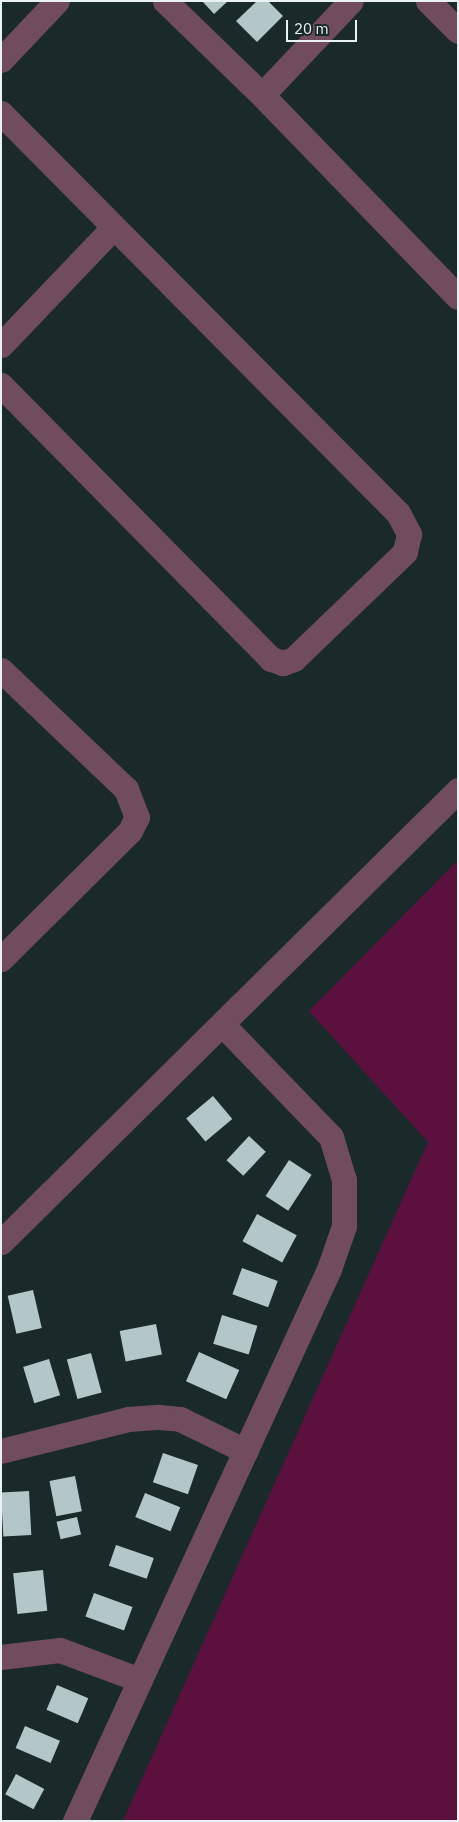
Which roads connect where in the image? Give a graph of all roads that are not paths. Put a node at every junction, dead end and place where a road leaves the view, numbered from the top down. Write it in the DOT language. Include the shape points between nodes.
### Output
graph roads {
  1 [pos="57,1"];
  2 [pos="165,1"];
  3 [pos="351,1"];
  4 [pos="428,1"];
  5 [pos="458,32"];
  6 [pos="1,60"];
  7 [pos="262,95"];
  8 [pos="1,113"];
  9 [pos="112,229"];
  10 [pos="458,297"];
  11 [pos="1,345"];
  12 [pos="1,385"];
  13 [pos="1,670"];
  14 [pos="458,790"];
  15 [pos="1,959"];
  16 [pos="223,1025"];
  17 [pos="1,1242"];
  18 [pos="1,1451"];
  19 [pos="246,1451"];
  20 [pos="1,1657"];
  21 [pos="140,1680"];
  22 [pos="75,1821"];
  1 -- 6 [label="street"];
  2 -- 7 [label="street"];
  3 -- 7 [label="street"];
  4 -- 5 [label="street"];
  7 -- 10 [label="street"];
  8 -- 9 [label="street"];
  9 -- 11 [label="street"];
  9 -- 12 [label="street" via="398,513 409,534 405,552 294,659 283,663 272,659"];
  13 -- 15 [label="street" via="126,789 137,817 130,831"];
  14 -- 16 [label="street"];
  16 -- 17 [label="street"];
  16 -- 19 [label="street" via="330,1137 338,1153 346,1199 344,1226 330,1269"];
  18 -- 19 [label="street" via="128,1419 158,1416 180,1420"];
  19 -- 21 [label="street"];
  20 -- 21 [label="street" via="60,1650"];
  21 -- 22 [label="street"];
}
